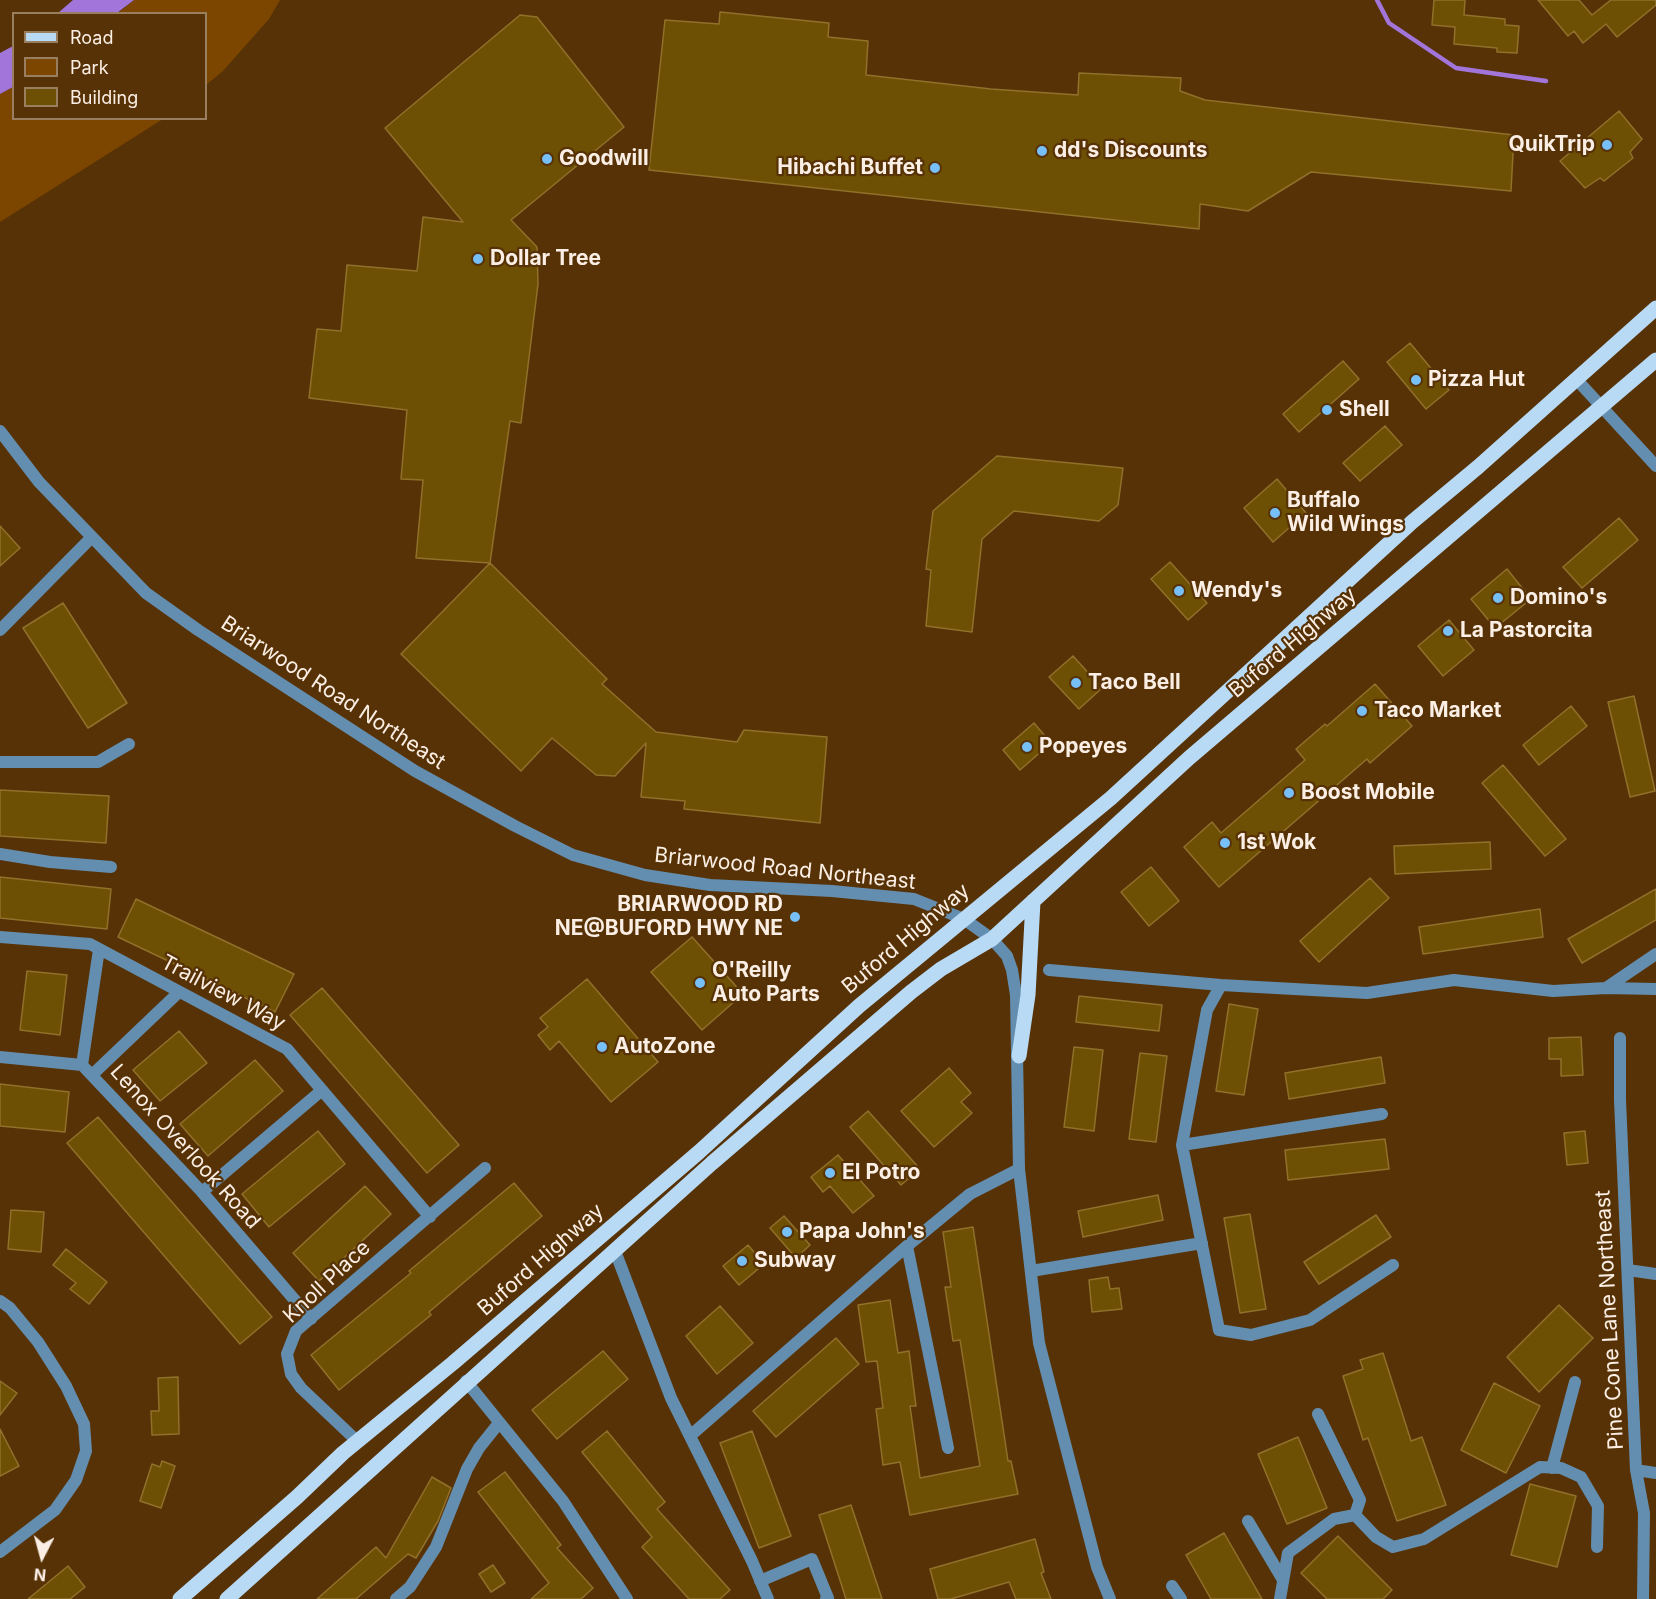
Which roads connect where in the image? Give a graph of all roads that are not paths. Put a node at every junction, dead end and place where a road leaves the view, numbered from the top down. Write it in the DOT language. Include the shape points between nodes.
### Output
graph roads {
  1 [pos="1656,308"];
  2 [pos="1656,360"];
  3 [pos="1577,380"];
  4 [pos="1601,406"];
  5 [pos="0,431"];
  6 [pos="1656,466"];
  7 [pos="91,538"];
  8 [pos="0,630"];
  9 [pos="129,744"];
  10 [pos="0,762"];
  11 [pos="0,854"];
  12 [pos="111,867"];
  13 [pos="1033,901"];
  14 [pos="964,919"];
  15 [pos="0,937"];
  16 [pos="992,939"];
  17 [pos="99,949"];
  18 [pos="1656,954"];
  19 [pos="1049,970"];
  20 [pos="1221,985"];
  21 [pos="1606,988"];
  22 [pos="1656,989"];
  23 [pos="179,992"];
  24 [pos="1620,1038"];
  25 [pos="1019,1056"];
  26 [pos="0,1057"];
  27 [pos="82,1065"];
  28 [pos="93,1074"];
  29 [pos="321,1091"];
  30 [pos="1382,1114"];
  31 [pos="1182,1145"];
  32 [pos="485,1168"];
  33 [pos="1019,1169"];
  34 [pos="202,1192"];
  35 [pos="430,1216"];
  36 [pos="1202,1244"];
  37 [pos="907,1246"];
  38 [pos="615,1251"];
  39 [pos="1393,1265"];
  40 [pos="1628,1270"];
  41 [pos="1031,1271"];
  42 [pos="1656,1274"];
  43 [pos="0,1301"];
  44 [pos="310,1319"];
  45 [pos="466,1381"];
  46 [pos="1575,1383"];
  47 [pos="1318,1414"];
  48 [pos="499,1423"];
  49 [pos="690,1436"];
  50 [pos="357,1441"];
  51 [pos="948,1448"];
  52 [pos="1552,1468"];
  53 [pos="1636,1470"];
  54 [pos="1656,1473"];
  55 [pos="1355,1515"];
  56 [pos="1248,1521"];
  57 [pos="1596,1547"];
  58 [pos="0,1552"];
  59 [pos="760,1581"];
  60 [pos="1172,1586"];
  61 [pos="1284,1592"];
  62 [pos="180,1599"];
  63 [pos="227,1599"];
  64 [pos="396,1599"];
  65 [pos="627,1599"];
  66 [pos="768,1599"];
  67 [pos="826,1599"];
  68 [pos="1110,1599"];
  69 [pos="1181,1599"];
  70 [pos="1642,1599"];
  1 -- 3 [label="main road, Buford Highway"];
  2 -- 4 [label="main road, Buford Highway"];
  3 -- 4 [label="street"];
  3 -- 14 [label="main road, Buford Highway" via="1406,528 1111,798"];
  4 -- 6 [label="street"];
  4 -- 13 [label="main road, Buford Highway" via="1189,758"];
  5 -- 7 [label="street, Briarwood Road Northeast" via="39,482"];
  7 -- 8 [label="street"];
  7 -- 14 [label="street, Briarwood Road Northeast" via="146,593 208,637 415,771 573,855 645,875 710,885 914,899"];
  9 -- 10 [label="street" via="98,762"];
  11 -- 12 [label="street"];
  13 -- 16 [label="main road, Buford Highway"];
  13 -- 25 [label="main road" via="1028,995"];
  14 -- 16 [label="street, Briarwood Road Northeast"];
  14 -- 50 [label="main road, Buford Highway" via="859,1006 574,1260"];
  15 -- 17 [label="street, Trailview Way" via="90,944"];
  16 -- 25 [label="street, Briarwood Road Northeast" via="1007,956 1012,970"];
  16 -- 38 [label="main road, Buford Highway" via="911,992"];
  17 -- 23 [label="street, Trailview Way"];
  17 -- 27 [label="street"];
  18 -- 21 [label="street"];
  19 -- 20 [label="street"];
  20 -- 21 [label="street" via="1367,993 1454,980 1552,991"];
  20 -- 31 [label="street" via="1207,1010"];
  21 -- 22 [label="street"];
  23 -- 28 [label="street"];
  23 -- 29 [label="street, Trailview Way" via="287,1049"];
  24 -- 40 [label="street, Pine Cone Lane Northeast"];
  25 -- 33 [label="street, Briarwood Road Northeast"];
  26 -- 27 [label="street, Lenox Overlook Road"];
  27 -- 28 [label="street, Lenox Overlook Road"];
  28 -- 34 [label="street, Lenox Overlook Road"];
  29 -- 34 [label="street"];
  29 -- 35 [label="street, Trailview Way"];
  30 -- 31 [label="street"];
  31 -- 36 [label="street"];
  32 -- 35 [label="street, Knoll Place"];
  33 -- 37 [label="street" via="970,1194"];
  33 -- 41 [label="street, Briarwood Road Northeast"];
  34 -- 44 [label="street, Lenox Overlook Road"];
  35 -- 44 [label="street, Knoll Place"];
  36 -- 39 [label="street" via="1219,1330 1251,1335 1311,1320"];
  36 -- 41 [label="street"];
  37 -- 49 [label="street"];
  37 -- 51 [label="street"];
  38 -- 45 [label="main road, Buford Highway"];
  38 -- 49 [label="street" via="671,1398"];
  40 -- 42 [label="street"];
  40 -- 53 [label="street, Pine Cone Lane Northeast"];
  41 -- 68 [label="street, Briarwood Road Northeast" via="1039,1343"];
  43 -- 58 [label="street" via="38,1342 66,1386 84,1424 86,1451 76,1480 55,1510"];
  44 -- 50 [label="street, Knoll Place" via="296,1331 287,1354 291,1374"];
  45 -- 48 [label="street"];
  45 -- 63 [label="main road, Buford Highway"];
  46 -- 52 [label="street"];
  47 -- 55 [label="street" via="1360,1500"];
  48 -- 64 [label="street" via="467,1469 436,1547 410,1587"];
  48 -- 65 [label="street" via="563,1501"];
  49 -- 59 [label="street"];
  50 -- 62 [label="main road, Buford Highway"];
  52 -- 55 [label="street" via="1540,1467 1459,1520 1424,1539 1404,1544 1393,1546 1376,1537"];
  52 -- 57 [label="street" via="1581,1477 1598,1506"];
  53 -- 54 [label="street"];
  53 -- 70 [label="street, Pine Cone Lane Northeast" via="1644,1513"];
  55 -- 61 [label="street" via="1334,1519 1288,1553"];
  56 -- 61 [label="street"];
  59 -- 66 [label="street"];
  59 -- 67 [label="street" via="812,1559"];
  60 -- 69 [label="street"];
}
